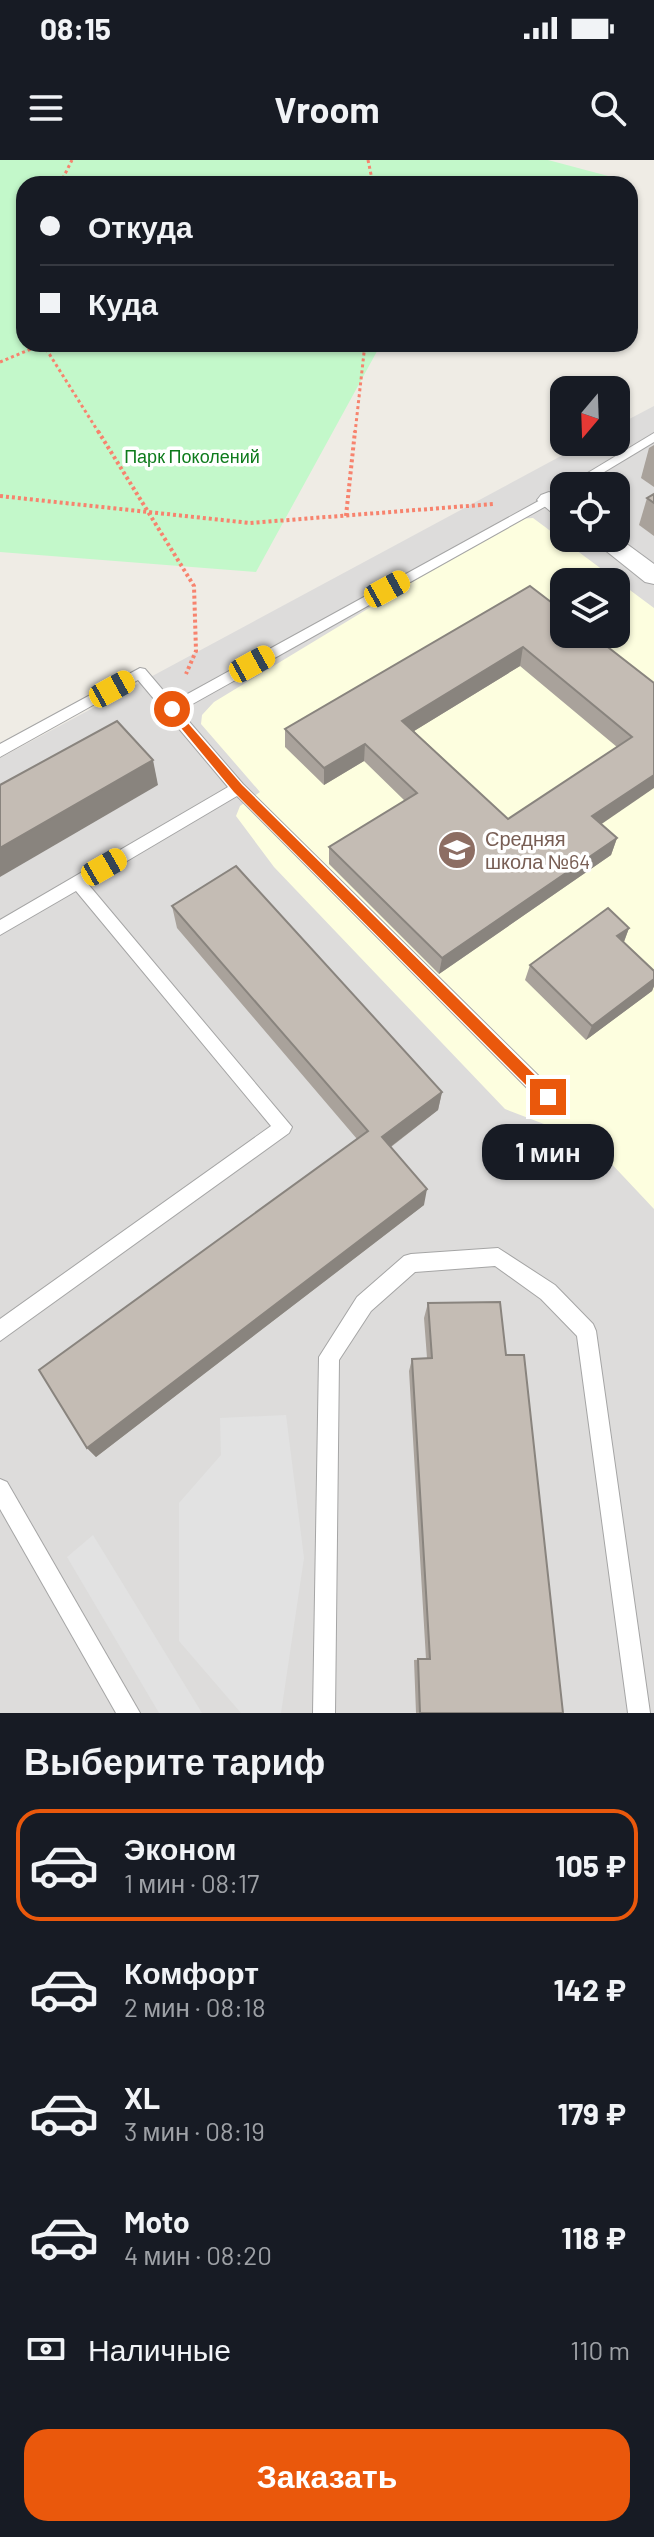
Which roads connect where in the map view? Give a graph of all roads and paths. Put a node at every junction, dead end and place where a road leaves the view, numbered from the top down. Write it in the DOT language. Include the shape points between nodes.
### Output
graph roads {
  1 [pos="24,352"];
  2 [pos="48,352"];
  3 [pos="364,352"];
  4 [pos="0,362"];
  5 [pos="654,437"];
  6 [pos="595,472"];
  7 [pos="0,496"];
  8 [pos="550,501"];
  9 [pos="550,505"];
  10 [pos="148,512"];
  11 [pos="346,516"];
  12 [pos="621,552"];
  13 [pos="654,576"];
  14 [pos="172,709"];
  15 [pos="0,751"];
  16 [pos="238,788"];
  17 [pos="77,882"];
  18 [pos="0,928"];
  19 [pos="548,1097"];
  20 [pos="0,1331"];
  21 [pos="0,1489"];
  22 [pos="129,1713"];
  23 [pos="324,1713"];
  24 [pos="639,1713"];
  1 -- 4 [label="path"];
  2 -- 10 [label="path"];
  3 -- 11 [label="path"];
  5 -- 6 [label="lane"];
  7 -- 10 [label="path"];
  8 -- 11 [label="path"];
  9 -- 14 [label="lane"];
  10 -- 11 [label="path" via="250,523"];
  10 -- 14 [label="path" via="194,586 196,651"];
  12 -- 13 [label="street"];
  14 -- 15 [label="lane" via="140,673"];
  14 -- 16 [label="lane"];
  16 -- 17 [label="lane"];
  16 -- 19 [label="lane"];
  17 -- 18 [label="lane"];
  17 -- 20 [label="lane" via="283,1127"];
  21 -- 22 [label="lane"];
  23 -- 24 [label="lane" via="329,1357 364,1304 411,1263 498,1257 548,1292 586,1331"];
}
